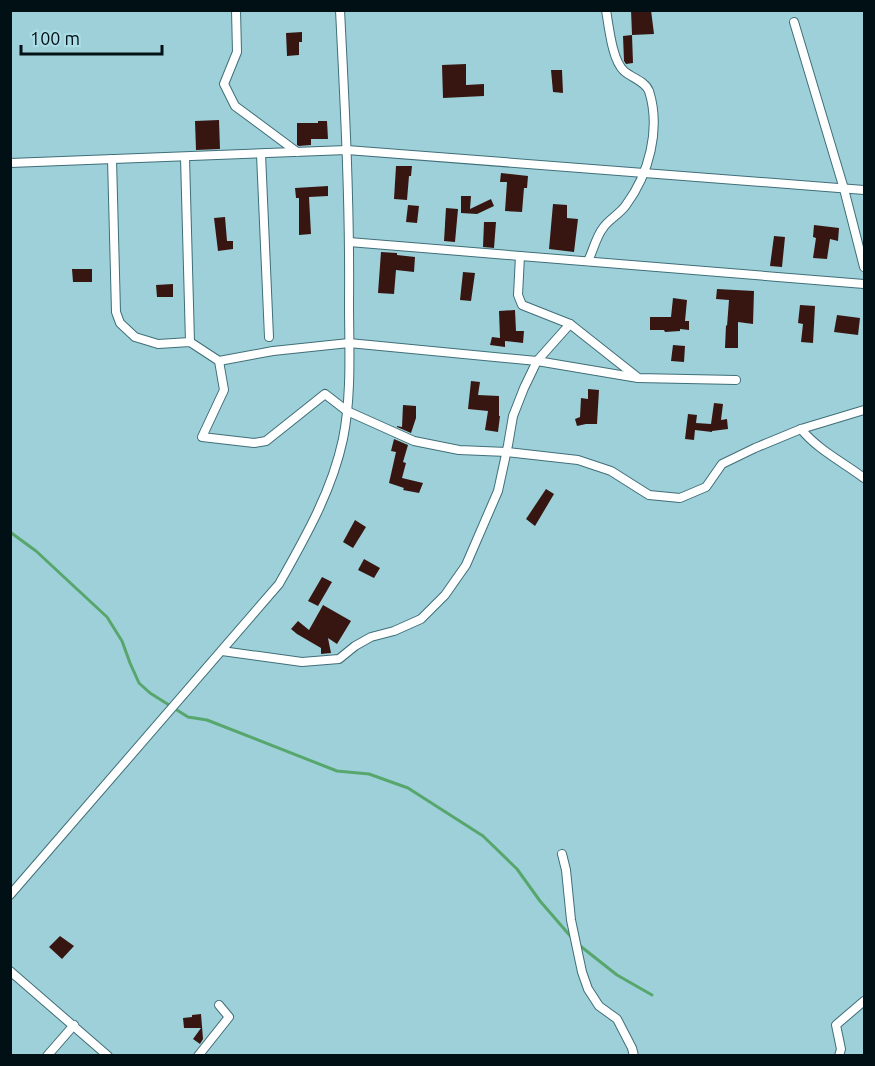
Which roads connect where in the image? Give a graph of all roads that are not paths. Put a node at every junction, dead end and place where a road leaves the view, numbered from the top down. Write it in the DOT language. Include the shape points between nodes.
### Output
graph roads {
  1 [pos="236,10"];
  2 [pos="340,10"];
  3 [pos="606,10"];
  4 [pos="794,22"];
  5 [pos="347,150"];
  6 [pos="297,152"];
  7 [pos="261,154"];
  8 [pos="184,156"];
  9 [pos="112,159"];
  10 [pos="10,163"];
  11 [pos="644,174"];
  12 [pos="844,189"];
  13 [pos="864,190"];
  14 [pos="349,242"];
  15 [pos="520,256"];
  16 [pos="588,261"];
  17 [pos="864,267"];
  18 [pos="864,284"];
  19 [pos="570,324"];
  20 [pos="269,337"];
  21 [pos="190,342"];
  22 [pos="349,343"];
  23 [pos="219,361"];
  24 [pos="537,361"];
  25 [pos="638,378"];
  26 [pos="736,380"];
  27 [pos="864,410"];
  28 [pos="347,411"];
  29 [pos="801,429"];
  30 [pos="507,452"];
  31 [pos="864,478"];
  32 [pos="222,651"];
  33 [pos="562,854"];
  34 [pos="10,895"];
  35 [pos="10,970"];
  36 [pos="864,1000"];
  37 [pos="219,1005"];
  38 [pos="74,1025"];
  39 [pos="47,1056"];
  40 [pos="108,1056"];
  41 [pos="198,1056"];
  42 [pos="634,1056"];
  43 [pos="839,1056"];
  1 -- 6 [label="street" via="237,52 224,84 235,106"];
  2 -- 5 [label="street"];
  3 -- 11 [label="street" via="616,60 648,89 654,117 653,140"];
  4 -- 12 [label="street"];
  5 -- 6 [label="street"];
  5 -- 11 [label="street"];
  5 -- 14 [label="street"];
  6 -- 7 [label="street"];
  7 -- 8 [label="street"];
  7 -- 20 [label="street"];
  8 -- 9 [label="street"];
  8 -- 21 [label="street"];
  9 -- 10 [label="street"];
  9 -- 21 [label="street" via="116,312 120,323 135,337 158,344"];
  11 -- 12 [label="street"];
  11 -- 16 [label="street" via="626,206 603,228"];
  12 -- 13 [label="street"];
  12 -- 17 [label="street"];
  14 -- 15 [label="street"];
  14 -- 22 [label="street"];
  15 -- 16 [label="street"];
  15 -- 19 [label="street" via="518,294 522,305"];
  16 -- 18 [label="street"];
  19 -- 24 [label="street"];
  19 -- 25 [label="street"];
  21 -- 23 [label="street"];
  22 -- 23 [label="street"];
  22 -- 24 [label="street"];
  22 -- 28 [label="street"];
  23 -- 28 [label="street" via="224,390 202,437 266,441 325,394"];
  24 -- 25 [label="street"];
  24 -- 30 [label="street" via="513,416"];
  25 -- 26 [label="street"];
  27 -- 29 [label="street"];
  28 -- 30 [label="street" via="414,441 459,450"];
  28 -- 32 [label="street" via="336,465 310,528 279,584"];
  29 -- 30 [label="street" via="722,464 706,487 680,498 649,495 611,471 578,460"];
  29 -- 31 [label="street" via="823,450"];
  30 -- 32 [label="street" via="498,490 466,565 445,595 421,619 371,637 339,659 302,662"];
  32 -- 34 [label="street"];
  33 -- 42 [label="street" via="588,989 599,1006 617,1019"];
  35 -- 38 [label="street"];
  36 -- 43 [label="street" via="836,1025"];
  37 -- 41 [label="street" via="229,1017"];
  38 -- 39 [label="street"];
  38 -- 40 [label="street"];
}
